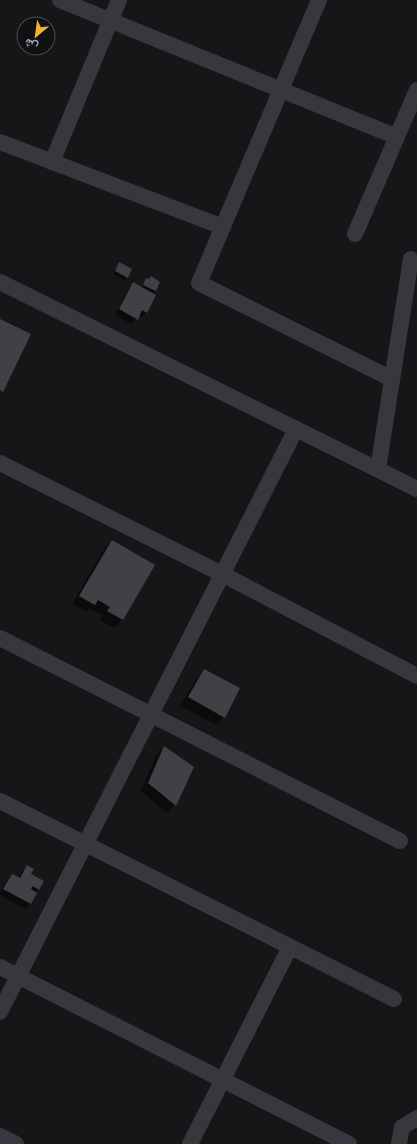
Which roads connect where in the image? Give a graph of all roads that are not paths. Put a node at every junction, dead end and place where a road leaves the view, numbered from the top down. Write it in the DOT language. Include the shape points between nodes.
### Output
graph roads {
  1 [pos="60,0"];
  2 [pos="119,0"];
  3 [pos="319,0"];
  4 [pos="111,21"];
  5 [pos="281,90"];
  6 [pos="417,90"];
  7 [pos="397,137"];
  8 [pos="0,142"];
  9 [pos="52,162"];
  10 [pos="223,228"];
  11 [pos="355,234"];
  12 [pos="411,259"];
  13 [pos="0,282"];
  14 [pos="392,379"];
  15 [pos="296,429"];
  16 [pos="0,463"];
  17 [pos="378,470"];
  18 [pos="417,489"];
  19 [pos="222,574"];
  20 [pos="0,638"];
  21 [pos="417,676"];
  22 [pos="151,714"];
  23 [pos="0,801"];
  24 [pos="400,841"];
  25 [pos="85,844"];
  26 [pos="290,947"];
  27 [pos="0,968"];
  28 [pos="18,976"];
  29 [pos="394,998"];
  30 [pos="0,1012"];
  31 [pos="222,1080"];
  32 [pos="417,1118"];
  33 [pos="0,1136"];
  34 [pos="401,1143"];
  35 [pos="16,1144"];
  36 [pos="190,1144"];
  37 [pos="349,1144"];
  1 -- 4 [label="street"];
  2 -- 4 [label="street"];
  3 -- 5 [label="street"];
  4 -- 5 [label="street"];
  4 -- 9 [label="street"];
  5 -- 7 [label="street"];
  5 -- 10 [label="street"];
  6 -- 7 [label="street"];
  7 -- 11 [label="street"];
  8 -- 9 [label="street"];
  9 -- 10 [label="street"];
  10 -- 14 [label="street" via="199,283"];
  12 -- 14 [label="street"];
  13 -- 15 [label="street"];
  14 -- 17 [label="street"];
  15 -- 17 [label="street"];
  15 -- 19 [label="street"];
  16 -- 19 [label="street"];
  17 -- 18 [label="street"];
  19 -- 21 [label="street"];
  19 -- 22 [label="street"];
  20 -- 22 [label="street"];
  22 -- 24 [label="street"];
  22 -- 25 [label="street"];
  23 -- 25 [label="street"];
  25 -- 26 [label="street"];
  25 -- 28 [label="street"];
  26 -- 29 [label="street"];
  26 -- 31 [label="street"];
  27 -- 28 [label="street"];
  28 -- 30 [label="street"];
  28 -- 31 [label="street"];
  31 -- 36 [label="street"];
  31 -- 37 [label="street"];
  32 -- 34 [label="street" via="402,1127"];
  33 -- 35 [label="street"];
}
